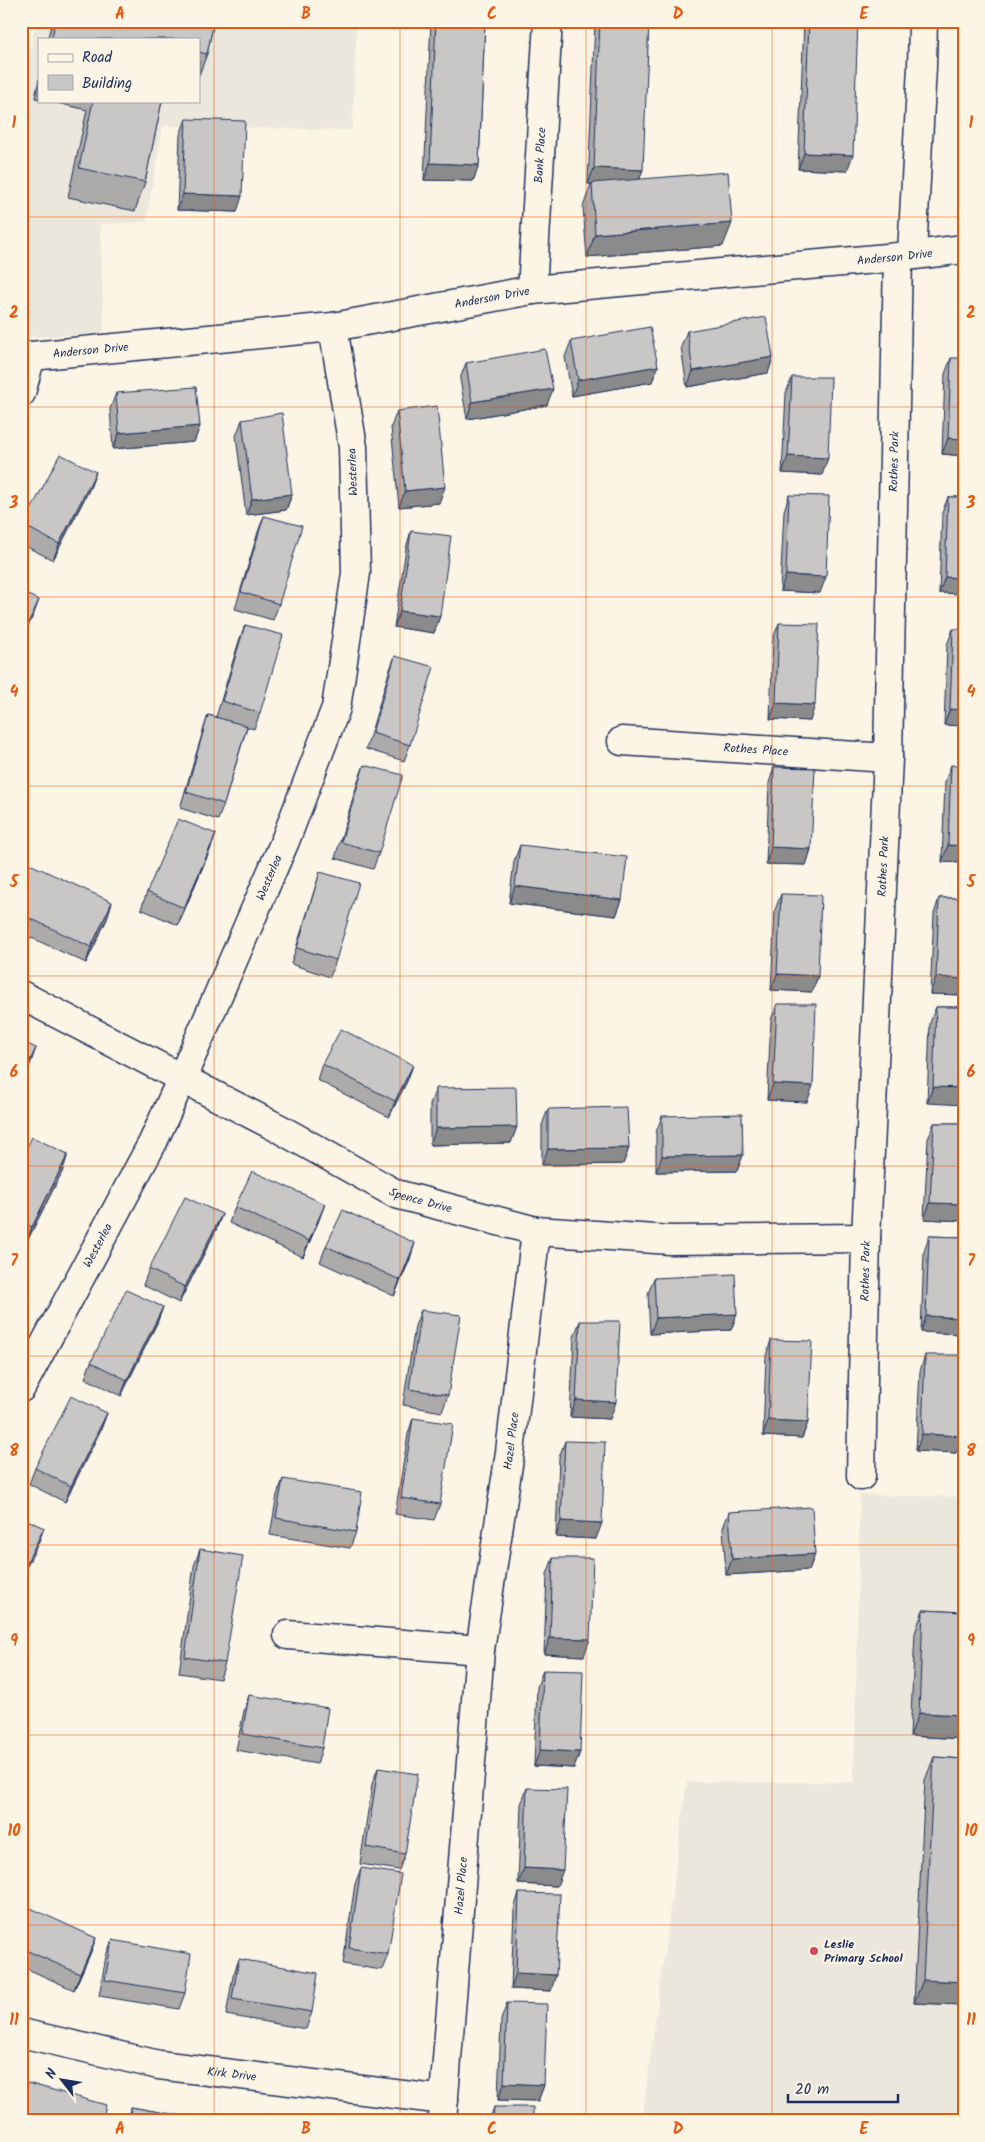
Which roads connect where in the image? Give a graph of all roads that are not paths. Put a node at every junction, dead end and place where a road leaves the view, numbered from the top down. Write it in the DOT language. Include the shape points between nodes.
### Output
graph roads {
  1 [pos="548,21"];
  2 [pos="923,21"];
  3 [pos="964,249"];
  4 [pos="905,255"];
  5 [pos="532,290"];
  6 [pos="334,327"];
  7 [pos="26,356"];
  8 [pos="21,393"];
  9 [pos="622,741"];
  10 [pos="888,758"];
  11 [pos="21,995"];
  12 [pos="182,1078"];
  13 [pos="536,1230"];
  14 [pos="866,1238"];
  15 [pos="21,1388"];
  16 [pos="861,1476"];
  17 [pos="288,1635"];
  18 [pos="480,1650"];
  19 [pos="21,2033"];
  20 [pos="443,2111"];
  1 -- 5 [label="street, Bank Place"];
  2 -- 4 [label="street" via="922,68"];
  3 -- 4 [label="street, Anderson Drive"];
  4 -- 5 [label="street, Anderson Drive"];
  4 -- 10 [label="street, Rothes Park"];
  5 -- 6 [label="street, Anderson Drive"];
  6 -- 7 [label="street, Anderson Drive"];
  6 -- 12 [label="street, Westerlea" via="353,447 356,573 336,708 285,841"];
  7 -- 8 [label="street"];
  9 -- 10 [label="street, Rothes Place"];
  10 -- 14 [label="street, Rothes Park"];
  11 -- 12 [label="street, Spence Drive"];
  12 -- 13 [label="street, Spence Drive" via="396,1194"];
  12 -- 15 [label="street, Westerlea" via="152,1142"];
  13 -- 14 [label="street, Spence Drive" via="670,1240"];
  13 -- 18 [label="street, Hazel Place" via="510,1452"];
  14 -- 16 [label="street, Rothes Park"];
  17 -- 18 [label="street"];
  18 -- 20 [label="street, Hazel Place"];
  19 -- 20 [label="street, Kirk Drive" via="158,2065"];
}
